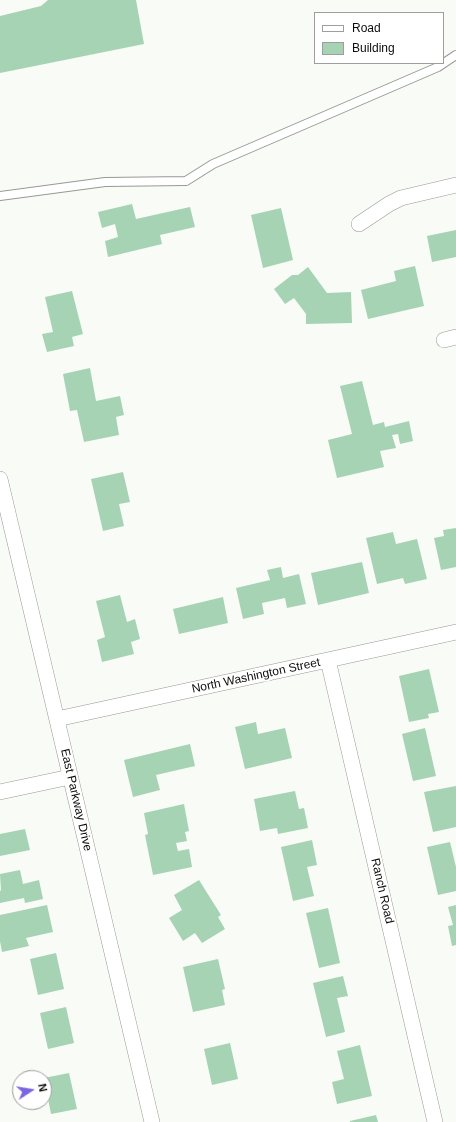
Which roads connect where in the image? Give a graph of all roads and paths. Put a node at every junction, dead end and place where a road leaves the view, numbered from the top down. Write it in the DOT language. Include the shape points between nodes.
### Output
graph roads {
  1 [pos="456,55"];
  2 [pos="444,63"];
  3 [pos="442,64"];
  4 [pos="456,185"];
  5 [pos="0,196"];
  6 [pos="359,224"];
  7 [pos="0,479"];
  8 [pos="456,632"];
  9 [pos="328,660"];
  10 [pos="57,719"];
  11 [pos="70,777"];
  12 [pos="0,792"];
  13 [pos="152,1122"];
  14 [pos="435,1122"];
  1 -- 2 [label="lane"];
  3 -- 5 [label="lane" via="213,164 186,181 106,182"];
  4 -- 6 [label="street" via="401,198"];
  7 -- 10 [label="street, East Parkway Drive"];
  8 -- 9 [label="street, North Washington Street"];
  9 -- 10 [label="street, North Washington Street"];
  9 -- 14 [label="street, Ranch Road"];
  10 -- 11 [label="street, East Parkway Drive"];
  11 -- 12 [label="street"];
  11 -- 13 [label="street, East Parkway Drive"];
}
